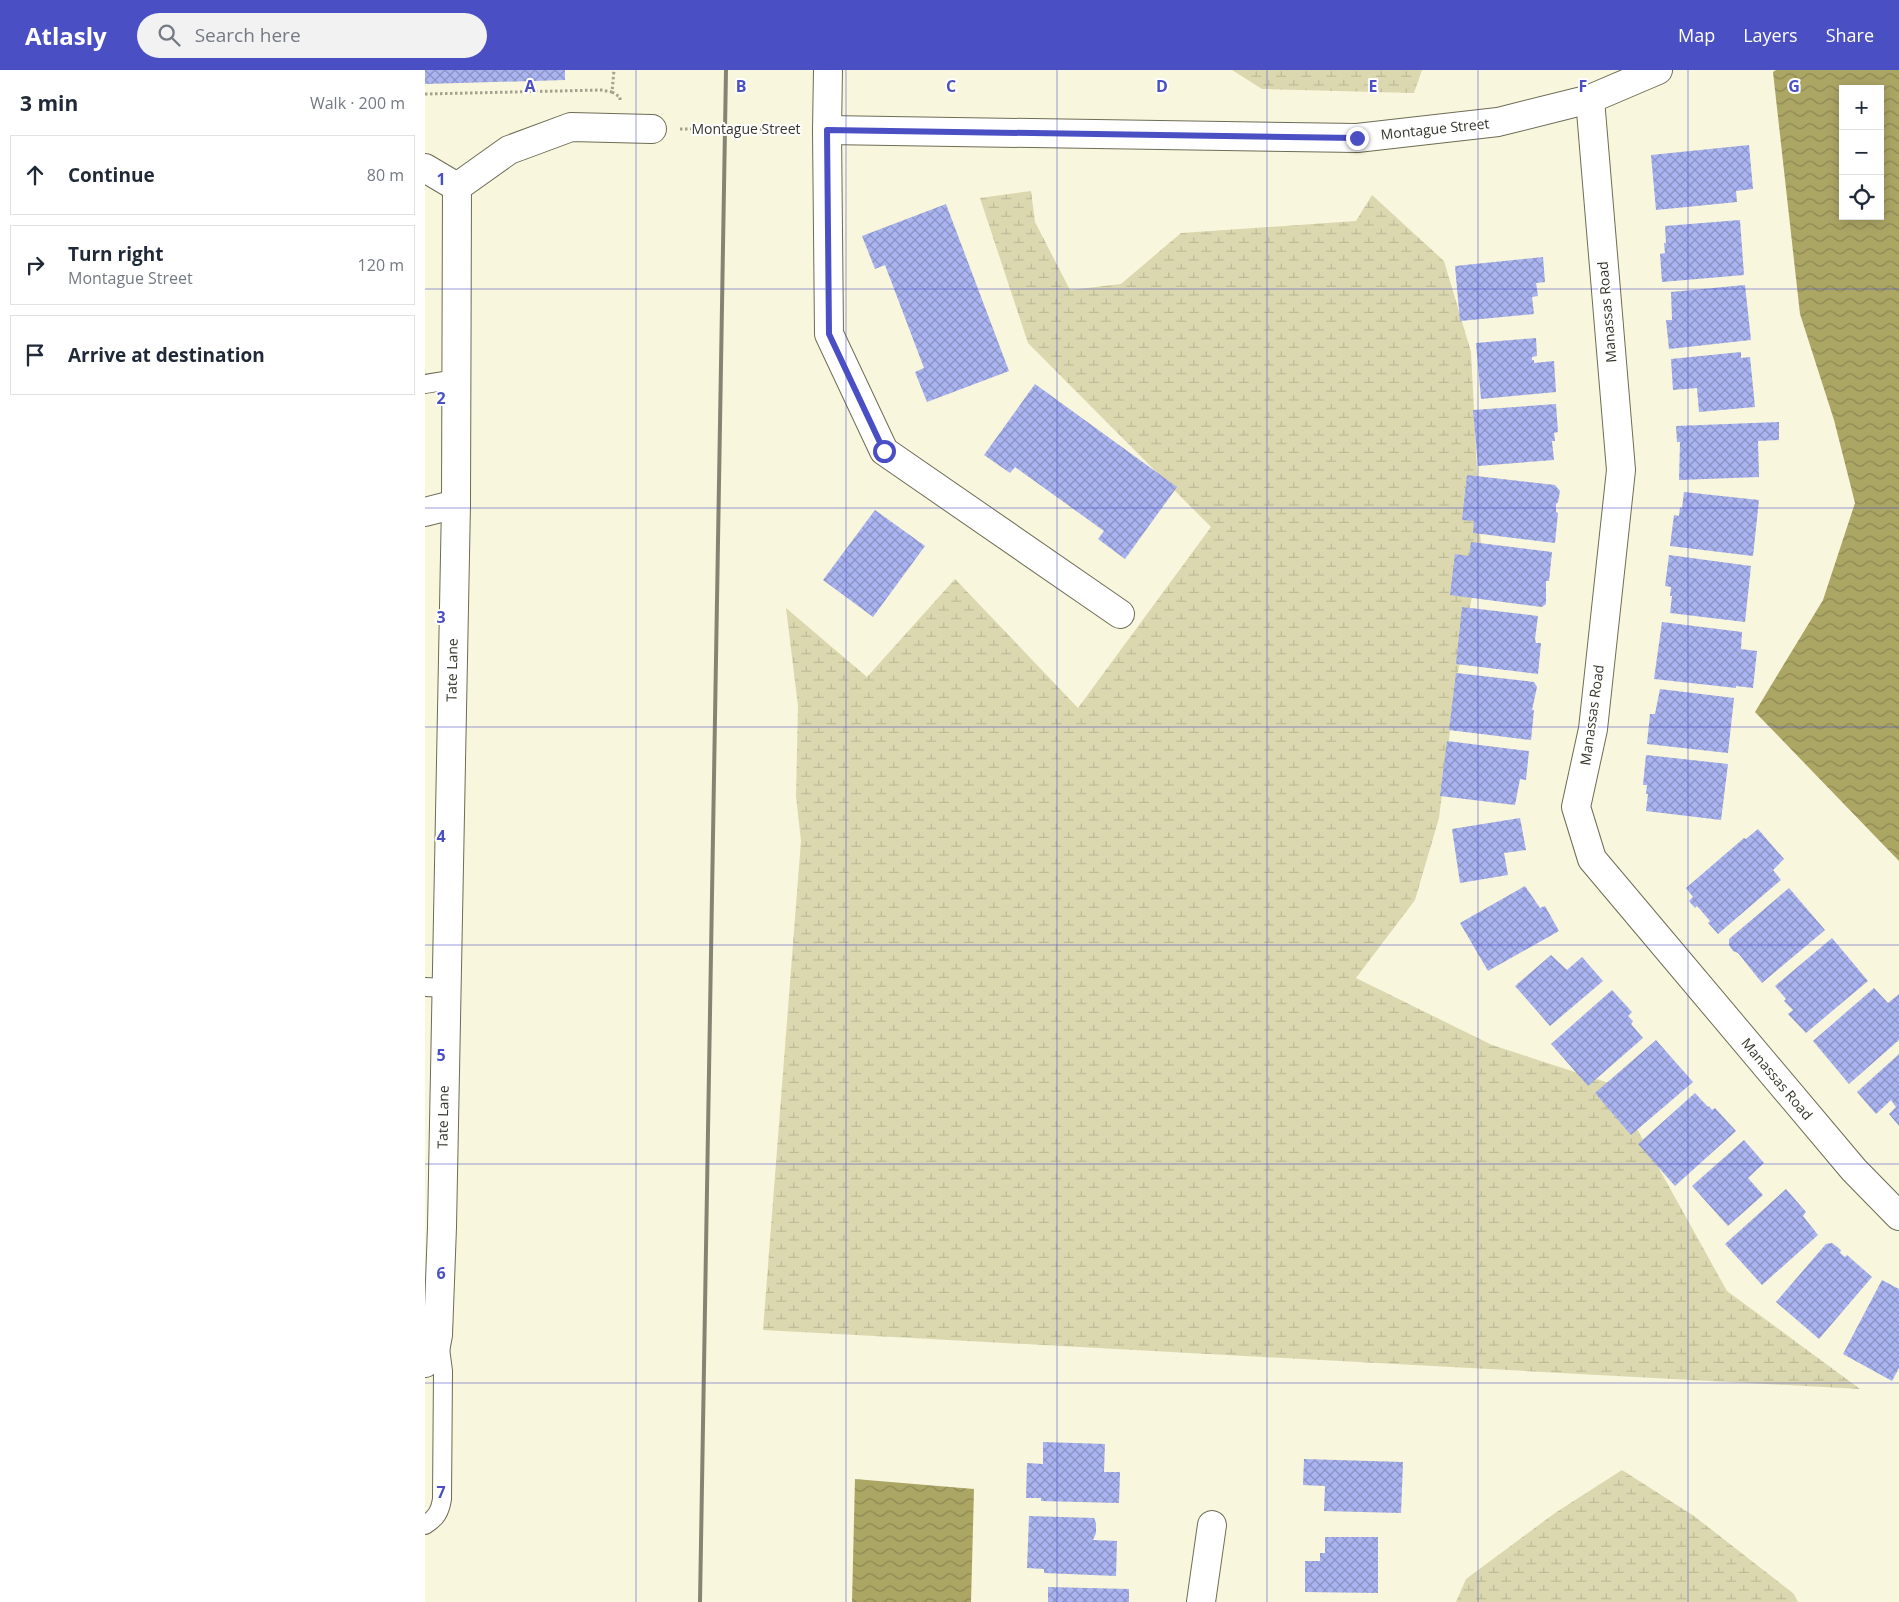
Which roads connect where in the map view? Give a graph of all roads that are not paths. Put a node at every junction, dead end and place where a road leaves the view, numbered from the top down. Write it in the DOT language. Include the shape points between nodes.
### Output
graph roads {
  1 [pos="828,70"];
  2 [pos="1658,70"];
  3 [pos="1590,99"];
  4 [pos="652,129"];
  5 [pos="827,130"];
  6 [pos="425,168"];
  7 [pos="457,187"];
  8 [pos="456,379"];
  9 [pos="425,384"];
  10 [pos="455,504"];
  11 [pos="425,512"];
  12 [pos="1120,614"];
  13 [pos="436,868"];
  14 [pos="435,987"];
  15 [pos="1899,1216"];
  16 [pos="433,1226"];
  17 [pos="438,1335"];
  18 [pos="425,1363"];
  19 [pos="425,1525"];
  20 [pos="1212,1525"];
  21 [pos="1201,1602"];
  1 -- 5 [label="street"];
  2 -- 3 [label="street, Montague Street"];
  3 -- 5 [label="street, Montague Street" via="1498,122 1357,138"];
  3 -- 15 [label="street, Manassas Road" via="1621,470 1593,728 1576,807 1592,859 1854,1170"];
  4 -- 7 [label="street" via="571,127 509,150"];
  5 -- 12 [label="street" via="829,334 884,451"];
  6 -- 7 [label="street"];
  7 -- 8 [label="street"];
  8 -- 9 [label="lane"];
  8 -- 10 [label="street"];
  10 -- 11 [label="street"];
  10 -- 13 [label="street, Tate Lane"];
  13 -- 14 [label="street, Tate Lane"];
  14 -- 16 [label="street, Tate Lane"];
  16 -- 17 [label="street, Tate Lane"];
  17 -- 18 [label="street, Tate Lane" via="435,1351"];
  17 -- 19 [label="lane" via="443,1371 442,1499 440,1511"];
  20 -- 21 [label="street"];
}
